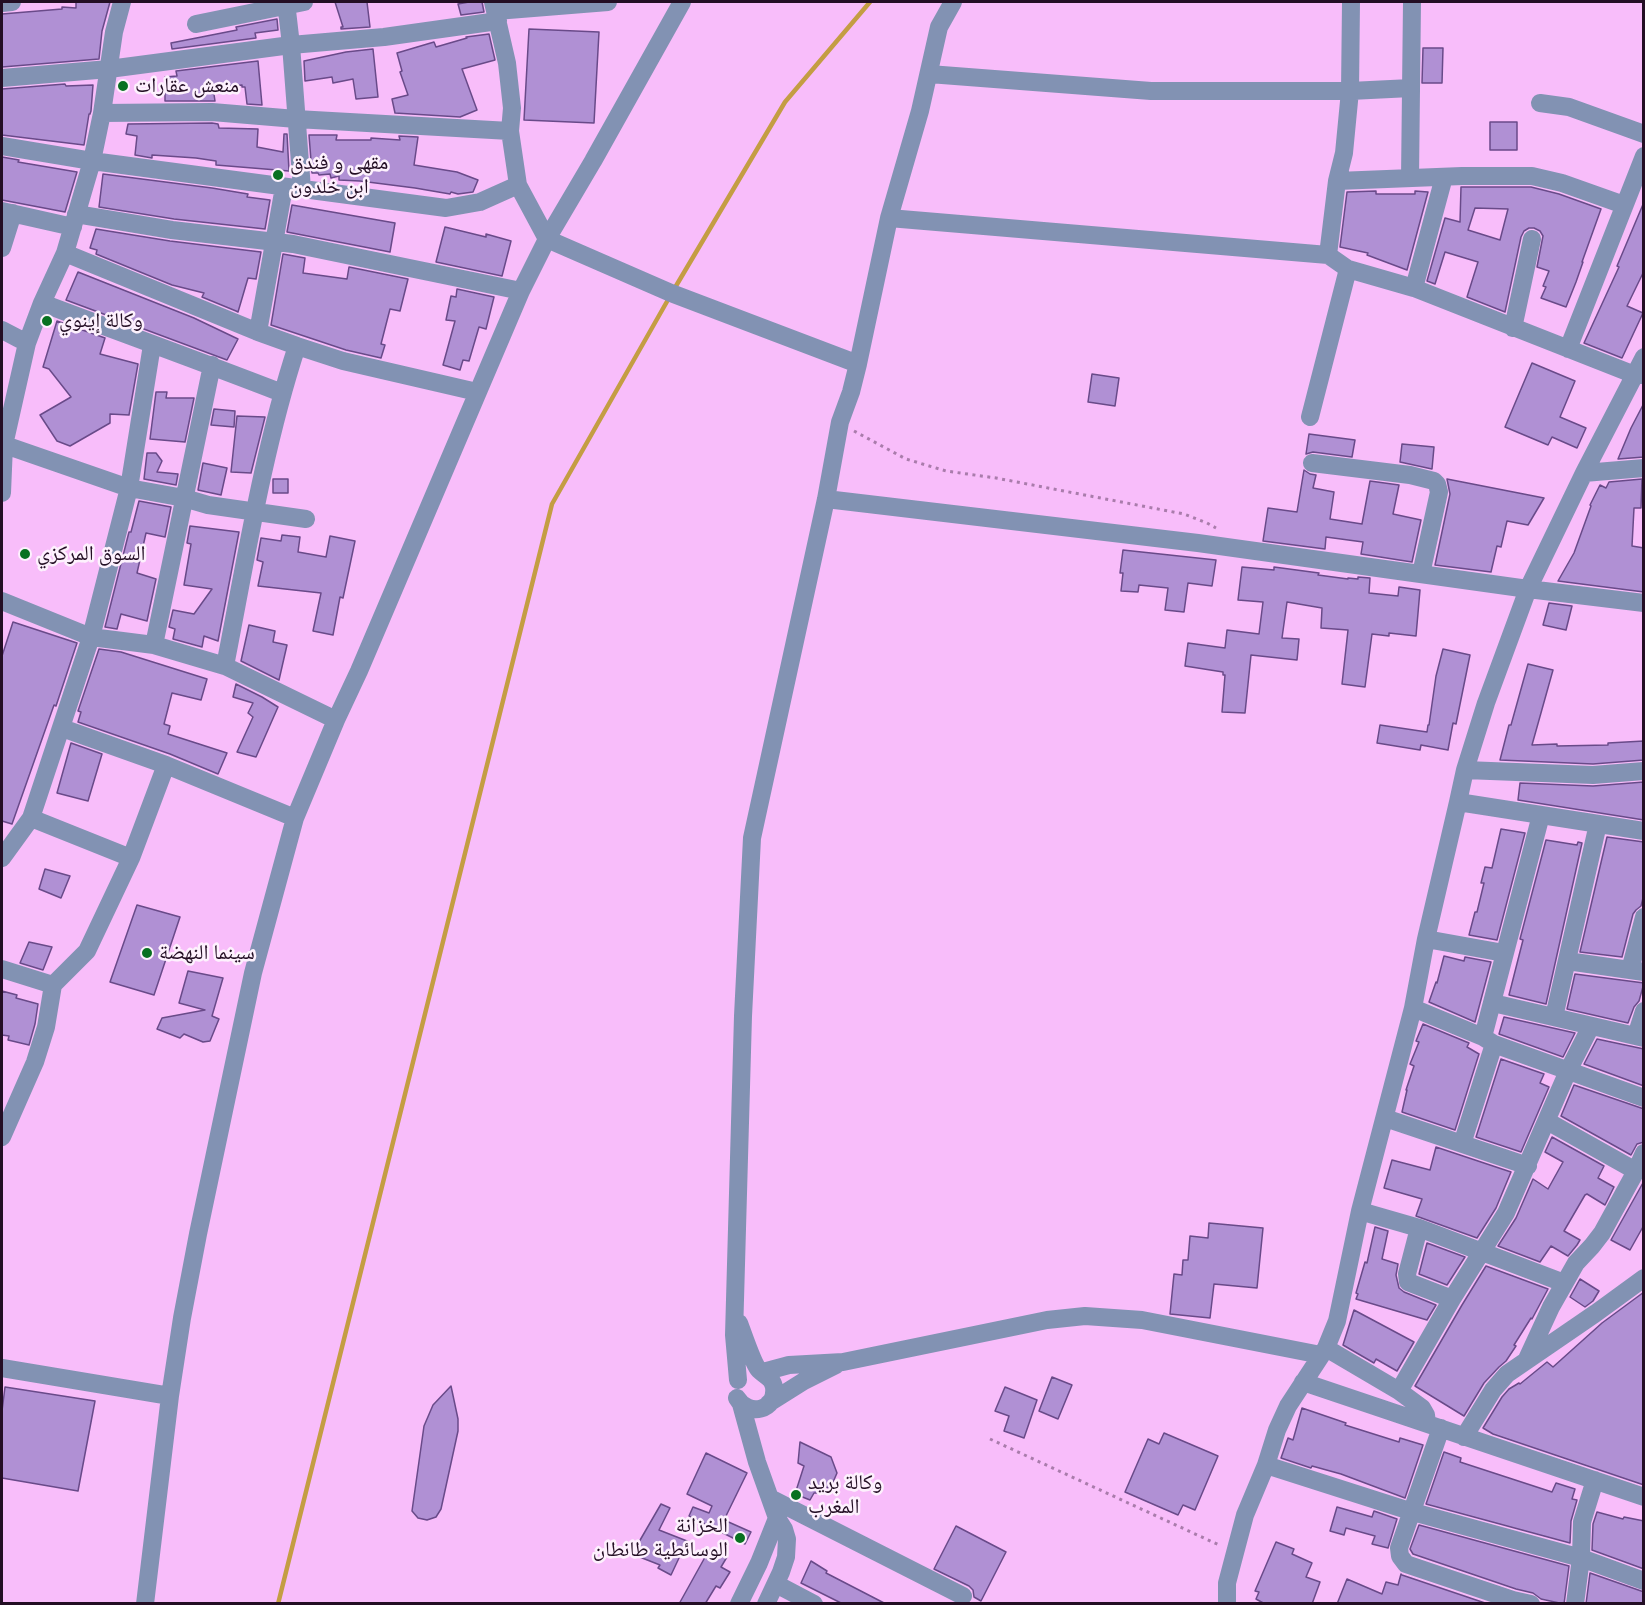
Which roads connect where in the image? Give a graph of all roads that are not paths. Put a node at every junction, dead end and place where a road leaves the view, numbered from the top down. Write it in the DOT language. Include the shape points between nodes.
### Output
graph roads {
  1 [pos="12,2"];
  2 [pos="122,2"];
  3 [pos="608,2"];
  4 [pos="682,2"];
  5 [pos="953,2"];
  6 [pos="1351,2"];
  7 [pos="1412,2"];
  8 [pos="2,3"];
  9 [pos="292,3"];
  10 [pos="495,11"];
  11 [pos="196,24"];
  12 [pos="291,45"];
  13 [pos="109,69"];
  14 [pos="929,74"];
  15 [pos="2,78"];
  16 [pos="1411,88"];
  17 [pos="1350,91"];
  18 [pos="1540,103"];
  19 [pos="102,113"];
  20 [pos="296,119"];
  21 [pos="510,130"];
  22 [pos="1644,134"];
  23 [pos="2,146"];
  24 [pos="1644,156"];
  25 [pos="92,161"];
  26 [pos="1444,177"];
  27 [pos="1410,178"];
  28 [pos="1337,181"];
  29 [pos="518,185"];
  30 [pos="293,188"];
  31 [pos="1624,205"];
  32 [pos="7,212"];
  33 [pos="889,218"];
  34 [pos="74,220"];
  35 [pos="547,239"];
  36 [pos="1532,239"];
  37 [pos="275,242"];
  38 [pos="2,248"];
  39 [pos="65,253"];
  40 [pos="1328,255"];
  41 [pos="1348,269"];
  42 [pos="1414,288"];
  43 [pos="521,291"];
  44 [pos="42,303"];
  45 [pos="1513,328"];
  46 [pos="2,330"];
  47 [pos="258,332"];
  48 [pos="27,343"];
  49 [pos="152,345"];
  50 [pos="297,346"];
  51 [pos="1568,349"];
  52 [pos="1644,357"];
  53 [pos="858,364"];
  54 [pos="212,365"];
  55 [pos="1639,375"];
  56 [pos="477,392"];
  57 [pos="282,393"];
  58 [pos="1310,417"];
  59 [pos="2,446"];
  60 [pos="1312,463"];
  61 [pos="1644,468"];
  62 [pos="1584,473"];
  63 [pos="129,488"];
  64 [pos="2,493"];
  65 [pos="184,498"];
  66 [pos="826,499"];
  67 [pos="255,512"];
  68 [pos="306,519"];
  69 [pos="1421,574"];
  70 [pos="1528,589"];
  71 [pos="2,601"];
  72 [pos="1644,603"];
  73 [pos="91,637"];
  74 [pos="154,645"];
  75 [pos="225,666"];
  76 [pos="336,720"];
  77 [pos="62,728"];
  78 [pos="166,765"];
  79 [pos="1465,770"];
  80 [pos="1644,771"];
  81 [pos="1458,802"];
  82 [pos="1541,814"];
  83 [pos="31,818"];
  84 [pos="295,818"];
  85 [pos="1598,824"];
  86 [pos="1644,831"];
  87 [pos="2,858"];
  88 [pos="131,858"];
  89 [pos="1644,917"];
  90 [pos="1426,939"];
  91 [pos="1504,953"];
  92 [pos="1567,961"];
  93 [pos="2,969"];
  94 [pos="1637,971"];
  95 [pos="53,985"];
  96 [pos="1493,1003"];
  97 [pos="1413,1008"];
  98 [pos="1644,1011"];
  99 [pos="1554,1017"];
  100 [pos="1591,1026"];
  101 [pos="1640,1037"];
  102 [pos="1489,1040"];
  103 [pos="1568,1071"];
  104 [pos="1644,1098"];
  105 [pos="1385,1118"];
  106 [pos="1547,1121"];
  107 [pos="2,1137"];
  108 [pos="1462,1144"];
  109 [pos="1644,1153"];
  110 [pos="1528,1166"];
  111 [pos="1636,1171"];
  112 [pos="1360,1211"];
  113 [pos="1419,1228"];
  114 [pos="1484,1251"];
  115 [pos="1644,1278"];
  116 [pos="1564,1283"];
  117 [pos="1452,1299"];
  118 [pos="735,1312"];
  119 [pos="1323,1352"];
  120 [pos="1527,1359"];
  121 [pos="843,1362"];
  122 [pos="2,1368"];
  123 [pos="761,1372"];
  124 [pos="738,1380"];
  125 [pos="1303,1382"];
  126 [pos="1399,1390"];
  127 [pos="170,1396"];
  128 [pos="741,1404"];
  129 [pos="764,1406"];
  130 [pos="1434,1426"];
  131 [pos="1464,1437"];
  132 [pos="757,1462"];
  133 [pos="1266,1465"];
  134 [pos="1595,1480"];
  135 [pos="1644,1497"];
  136 [pos="770,1498"];
  137 [pos="1413,1512"];
  138 [pos="777,1518"];
  139 [pos="1581,1558"];
  140 [pos="1644,1581"];
  141 [pos="776,1584"];
  142 [pos="963,1596"];
  143 [pos="1519,1602"];
  144 [pos="145,1604"];
  145 [pos="739,1604"];
  146 [pos="766,1604"];
  147 [pos="814,1604"];
  148 [pos="1227,1604"];
  149 [pos="1575,1604"];
  1 -- 8 [label="street"];
  2 -- 13 [label="street"];
  3 -- 10 [label="street"];
  4 -- 35 [label="street"];
  5 -- 14 [label="street" via="939,27"];
  6 -- 17 [label="street"];
  7 -- 16 [label="street"];
  9 -- 11 [label="street"];
  9 -- 12 [label="street"];
  10 -- 12 [label="street" via="384,37"];
  10 -- 21 [label="street" via="507,63"];
  12 -- 13 [label="street"];
  12 -- 20 [label="street"];
  13 -- 15 [label="street"];
  13 -- 19 [label="street"];
  14 -- 17 [label="street" via="1151,91"];
  14 -- 33 [label="street"];
  16 -- 17 [label="street"];
  16 -- 27 [label="street"];
  17 -- 28 [label="street"];
  18 -- 22 [label="street" via="1569,107"];
  19 -- 20 [label="street" via="212,112"];
  19 -- 25 [label="street"];
  20 -- 21 [label="street"];
  20 -- 30 [label="street"];
  21 -- 29 [label="street"];
  23 -- 25 [label="street"];
  24 -- 31 [label="street"];
  25 -- 30 [label="street"];
  25 -- 34 [label="street"];
  26 -- 27 [label="street"];
  26 -- 31 [label="street" via="1532,176"];
  26 -- 42 [label="street"];
  27 -- 28 [label="street"];
  28 -- 40 [label="street"];
  29 -- 30 [label="street" via="480,202 446,208"];
  29 -- 35 [label="street"];
  30 -- 37 [label="street"];
  31 -- 51 [label="street"];
  32 -- 34 [label="street"];
  32 -- 38 [label="street"];
  33 -- 40 [label="street"];
  33 -- 53 [label="street"];
  34 -- 37 [label="street"];
  34 -- 39 [label="street"];
  35 -- 43 [label="street"];
  35 -- 53 [label="street" via="671,293"];
  36 -- 45 [label="street"];
  37 -- 43 [label="street"];
  37 -- 47 [label="street"];
  39 -- 44 [label="street"];
  39 -- 47 [label="street"];
  40 -- 41 [label="street"];
  41 -- 42 [label="street"];
  41 -- 58 [label="street"];
  42 -- 45 [label="street"];
  43 -- 56 [label="street"];
  44 -- 48 [label="street"];
  44 -- 49 [label="street"];
  45 -- 51 [label="street"];
  46 -- 48 [label="street"];
  47 -- 50 [label="street"];
  48 -- 59 [label="street"];
  49 -- 54 [label="street"];
  49 -- 63 [label="street"];
  50 -- 56 [label="street" via="343,361"];
  50 -- 57 [label="street"];
  51 -- 55 [label="street"];
  52 -- 55 [label="street"];
  53 -- 66 [label="street" via="840,422"];
  54 -- 57 [label="street"];
  54 -- 65 [label="street"];
  55 -- 62 [label="street"];
  56 -- 76 [label="street"];
  57 -- 67 [label="street"];
  59 -- 63 [label="street"];
  59 -- 64 [label="street"];
  60 -- 69 [label="street" via="1437,483"];
  61 -- 62 [label="street"];
  62 -- 70 [label="street"];
  63 -- 65 [label="street"];
  63 -- 73 [label="street"];
  65 -- 67 [label="street"];
  65 -- 74 [label="street"];
  66 -- 69 [label="street"];
  66 -- 118 [label="street" via="752,838"];
  67 -- 68 [label="street"];
  67 -- 75 [label="street"];
  69 -- 70 [label="street"];
  70 -- 72 [label="street"];
  70 -- 79 [label="street"];
  71 -- 73 [label="street"];
  73 -- 74 [label="street"];
  73 -- 77 [label="street"];
  74 -- 75 [label="street"];
  75 -- 76 [label="street"];
  76 -- 84 [label="street"];
  77 -- 78 [label="street"];
  77 -- 83 [label="street"];
  78 -- 84 [label="street"];
  78 -- 88 [label="street"];
  79 -- 80 [label="street" via="1593,775"];
  79 -- 81 [label="street"];
  81 -- 82 [label="street"];
  81 -- 90 [label="street"];
  82 -- 85 [label="street"];
  82 -- 91 [label="street"];
  83 -- 87 [label="street"];
  83 -- 88 [label="street"];
  84 -- 127 [label="street" via="253,973 198,1234"];
  85 -- 86 [label="street"];
  85 -- 92 [label="street"];
  88 -- 95 [label="street" via="87,951"];
  89 -- 94 [label="street"];
  90 -- 91 [label="street"];
  90 -- 97 [label="street"];
  91 -- 96 [label="street"];
  92 -- 94 [label="street"];
  92 -- 99 [label="street"];
  93 -- 95 [label="street"];
  95 -- 107 [label="street" via="35,1062"];
  96 -- 99 [label="street"];
  96 -- 102 [label="street"];
  97 -- 102 [label="street"];
  97 -- 105 [label="street"];
  98 -- 101 [label="street"];
  99 -- 100 [label="street"];
  100 -- 101 [label="street"];
  100 -- 103 [label="street"];
  102 -- 103 [label="street"];
  102 -- 108 [label="street"];
  103 -- 104 [label="street"];
  103 -- 106 [label="street"];
  105 -- 108 [label="street"];
  105 -- 112 [label="street"];
  106 -- 110 [label="street"];
  106 -- 111 [label="street"];
  108 -- 110 [label="street"];
  109 -- 111 [label="street"];
  110 -- 114 [label="street"];
  111 -- 116 [label="street" via="1602,1233"];
  112 -- 113 [label="street"];
  112 -- 119 [label="street" via="1341,1307"];
  113 -- 114 [label="street"];
  113 -- 117 [label="street" via="1408,1282"];
  114 -- 116 [label="street"];
  114 -- 117 [label="street"];
  115 -- 120 [label="street"];
  116 -- 120 [label="street"];
  117 -- 126 [label="street"];
  118 -- 123 [label="street"];
  118 -- 124 [label="street"];
  119 -- 121 [label="street" via="1142,1320 1085,1316 1047,1320"];
  119 -- 125 [label="street"];
  119 -- 126 [label="street"];
  120 -- 131 [label="street" via="1493,1390"];
  121 -- 123 [label="street" via="789,1365"];
  121 -- 129 [label="street"];
  122 -- 127 [label="street"];
  123 -- 124 [label="street" via="747,1372"];
  123 -- 129 [label="street" via="769,1377 774,1390"];
  124 -- 128 [label="street" via="735,1393"];
  125 -- 130 [label="street"];
  125 -- 133 [label="street" via="1287,1406"];
  126 -- 130 [label="street" via="1422,1408"];
  127 -- 144 [label="street"];
  128 -- 129 [label="street" via="753,1410"];
  128 -- 132 [label="street"];
  129 -- 132 [label="street"];
  130 -- 131 [label="street"];
  130 -- 137 [label="street"];
  131 -- 134 [label="street"];
  132 -- 136 [label="street"];
  133 -- 137 [label="street"];
  133 -- 148 [label="street" via="1245,1515 1227,1583"];
  134 -- 135 [label="street"];
  134 -- 139 [label="street" via="1582,1522"];
  136 -- 138 [label="street"];
  136 -- 142 [label="street"];
  137 -- 139 [label="street"];
  137 -- 143 [label="street" via="1399,1548 1402,1561"];
  138 -- 141 [label="street" via="784,1529 787,1548"];
  138 -- 145 [label="street"];
  139 -- 140 [label="street"];
  139 -- 149 [label="street"];
  141 -- 146 [label="street"];
  141 -- 147 [label="street"];
}
